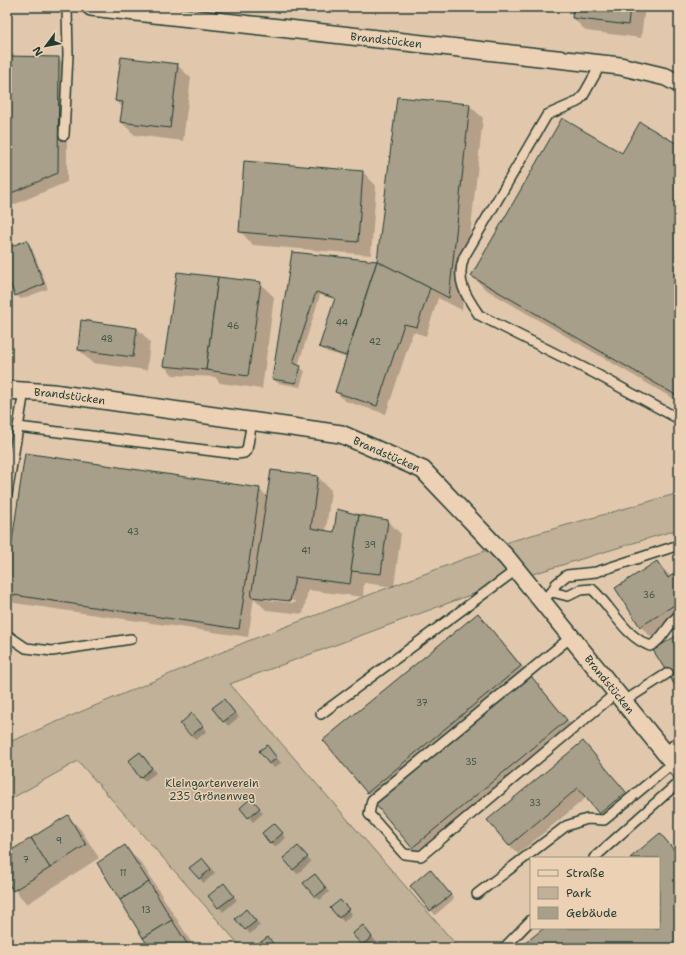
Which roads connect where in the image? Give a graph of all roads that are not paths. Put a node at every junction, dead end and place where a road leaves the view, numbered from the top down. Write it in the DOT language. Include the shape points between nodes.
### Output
graph roads {
  1 [pos="67,7"];
  2 [pos="91,7"];
  3 [pos="601,64"];
  4 [pos="679,84"];
  5 [pos="64,135"];
  6 [pos="7,390"];
  7 [pos="24,391"];
  8 [pos="679,419"];
  9 [pos="252,421"];
  10 [pos="18,427"];
  11 [pos="7,494"];
  12 [pos="679,545"];
  13 [pos="516,570"];
  14 [pos="547,596"];
  15 [pos="679,616"];
  16 [pos="7,635"];
  17 [pos="571,637"];
  18 [pos="131,639"];
  19 [pos="668,673"];
  20 [pos="620,697"];
  21 [pos="322,714"];
  22 [pos="679,740"];
  23 [pos="672,762"];
  24 [pos="679,782"];
  25 [pos="595,857"];
  26 [pos="477,894"];
  27 [pos="530,921"];
  28 [pos="504,948"];
  1 -- 5 [label="lane" via="68,55"];
  2 -- 3 [label="street, Brandstücken"];
  3 -- 4 [label="street, Brandstücken" via="666,77"];
  3 -- 8 [label="lane" via="577,102 546,115 464,257 460,278 467,298 479,315"];
  6 -- 7 [label="street, Brandstücken"];
  7 -- 9 [label="street, Brandstücken"];
  7 -- 10 [label="lane"];
  9 -- 10 [label="lane" via="247,450 237,454"];
  9 -- 13 [label="street, Brandstücken" via="342,434 423,470"];
  10 -- 11 [label="lane"];
  12 -- 14 [label="lane" via="596,572 567,575"];
  13 -- 14 [label="street, Brandstücken"];
  13 -- 21 [label="lane"];
  14 -- 15 [label="lane" via="568,596 580,590 592,589 602,598 629,634 650,646 656,643 668,625"];
  14 -- 17 [label="street, Brandstücken"];
  16 -- 18 [label="lane" via="26,648 52,651"];
  17 -- 20 [label="street, Brandstücken"];
  17 -- 20 [label="lane" via="372,800 369,814 404,854 421,856"];
  19 -- 20 [label="lane"];
  20 -- 23 [label="street, Brandstücken"];
  22 -- 23 [label="lane"];
  23 -- 26 [label="lane" via="604,820 587,819 566,826"];
  24 -- 25 [label="lane"];
  27 -- 28 [label="lane"];
}
